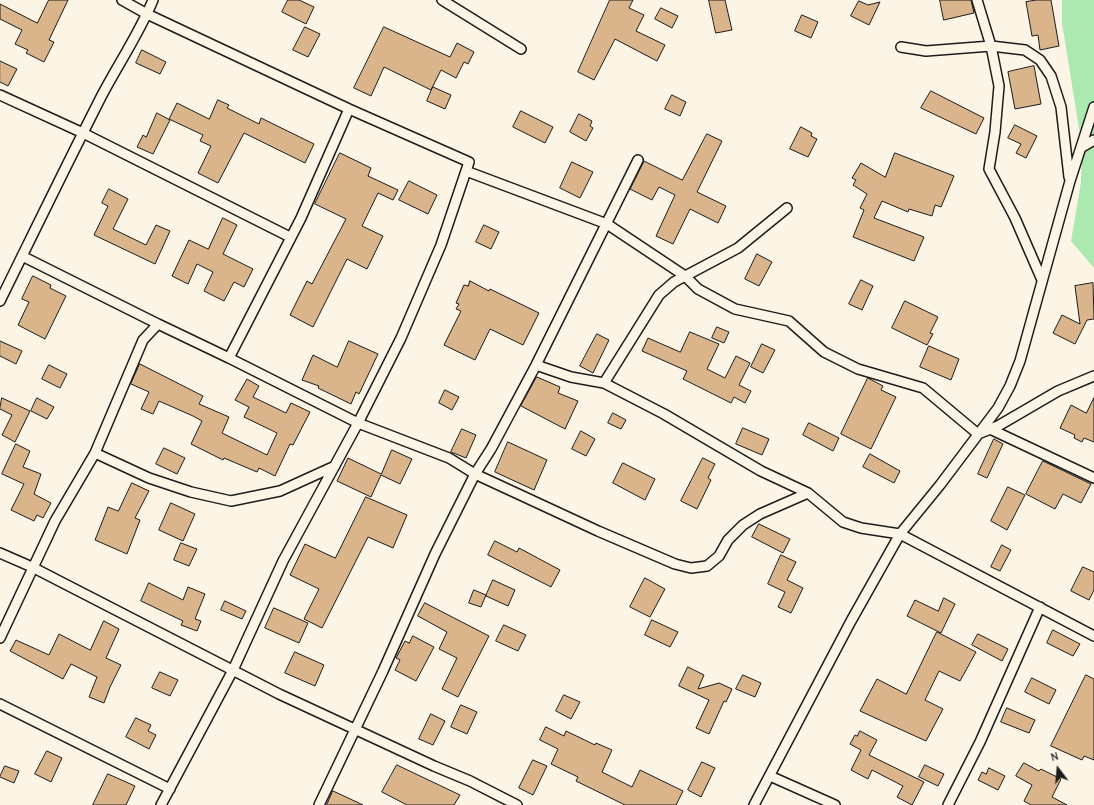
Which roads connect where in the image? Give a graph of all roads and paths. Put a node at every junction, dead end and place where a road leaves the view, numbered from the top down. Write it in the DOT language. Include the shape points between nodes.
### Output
graph roads {
  1 [pos="122,0"];
  2 [pos="153,0"];
  3 [pos="442,0"];
  4 [pos="977,0"];
  5 [pos="147,14"];
  6 [pos="991,46"];
  7 [pos="901,47"];
  8 [pos="521,49"];
  9 [pos="0,95"];
  10 [pos="1094,107"];
  11 [pos="349,109"];
  12 [pos="83,133"];
  13 [pos="1094,140"];
  14 [pos="1082,147"];
  15 [pos="638,160"];
  16 [pos="466,171"];
  17 [pos="1070,181"];
  18 [pos="787,208"];
  19 [pos="607,224"];
  20 [pos="290,237"];
  21 [pos="22,256"];
  22 [pos="685,276"];
  23 [pos="1042,280"];
  24 [pos="0,301"];
  25 [pos="158,324"];
  26 [pos="229,358"];
  27 [pos="536,366"];
  28 [pos="1094,376"];
  29 [pos="604,383"];
  30 [pos="358,423"];
  31 [pos="990,429"];
  32 [pos="978,434"];
  33 [pos="95,453"];
  34 [pos="335,466"];
  35 [pos="474,474"];
  36 [pos="1094,478"];
  37 [pos="808,493"];
  38 [pos="900,534"];
  39 [pos="0,553"];
  40 [pos="32,567"];
  41 [pos="1040,607"];
  42 [pos="1094,636"];
  43 [pos="0,638"];
  44 [pos="233,670"];
  45 [pos="0,704"];
  46 [pos="356,728"];
  47 [pos="770,776"];
  48 [pos="170,788"];
  49 [pos="161,805"];
  50 [pos="318,805"];
  51 [pos="517,805"];
  52 [pos="754,805"];
  53 [pos="835,805"];
  54 [pos="948,805"];
  1 -- 5 [label="street"];
  2 -- 5 [label="street"];
  3 -- 8 [label="street"];
  4 -- 6 [label="street"];
  5 -- 11 [label="street"];
  5 -- 12 [label="street"];
  6 -- 7 [label="street" via="926,51"];
  6 -- 17 [label="street" via="1025,50 1040,60 1051,76 1061,107"];
  6 -- 23 [label="street" via="999,86 989,169 1015,218"];
  9 -- 12 [label="street"];
  10 -- 14 [label="street"];
  11 -- 16 [label="street" via="469,162"];
  11 -- 20 [label="street"];
  12 -- 20 [label="street"];
  12 -- 21 [label="street"];
  13 -- 14 [label="street"];
  14 -- 17 [label="street"];
  15 -- 19 [label="street"];
  16 -- 19 [label="street"];
  16 -- 30 [label="street" via="424,287"];
  17 -- 23 [label="street"];
  18 -- 22 [label="street" via="738,248"];
  19 -- 22 [label="street"];
  19 -- 27 [label="street"];
  20 -- 26 [label="street"];
  21 -- 24 [label="street"];
  21 -- 25 [label="street"];
  22 -- 29 [label="street" via="659,295"];
  22 -- 32 [label="street" via="698,289 735,309 789,321 824,352 858,369 923,388"];
  23 -- 32 [label="street" via="1020,361 1010,386 998,408"];
  25 -- 26 [label="street"];
  25 -- 33 [label="street" via="143,340"];
  26 -- 30 [label="street"];
  27 -- 29 [label="street" via="571,377"];
  27 -- 35 [label="street" via="491,449"];
  28 -- 31 [label="street" via="1058,392"];
  29 -- 37 [label="street" via="664,414 761,471"];
  30 -- 34 [label="street"];
  30 -- 35 [label="street" via="449,458"];
  31 -- 32 [label="street"];
  31 -- 36 [label="street"];
  32 -- 38 [label="street"];
  33 -- 34 [label="street" via="149,478 191,492 231,501 280,491"];
  33 -- 40 [label="street" via="55,521"];
  34 -- 44 [label="street" via="283,561"];
  35 -- 37 [label="street" via="598,532 691,568 707,566 719,556 728,540 743,524"];
  35 -- 46 [label="street"];
  37 -- 38 [label="street" via="843,522 861,528"];
  38 -- 41 [label="street"];
  38 -- 47 [label="street"];
  39 -- 40 [label="street"];
  40 -- 43 [label="street"];
  40 -- 44 [label="street"];
  41 -- 42 [label="street"];
  41 -- 54 [label="street" via="980,742"];
  44 -- 46 [label="street" via="279,694"];
  44 -- 48 [label="street"];
  45 -- 48 [label="street"];
  46 -- 50 [label="street"];
  46 -- 51 [label="street"];
  47 -- 52 [label="street"];
  47 -- 53 [label="street"];
  48 -- 49 [label="street"];
}
